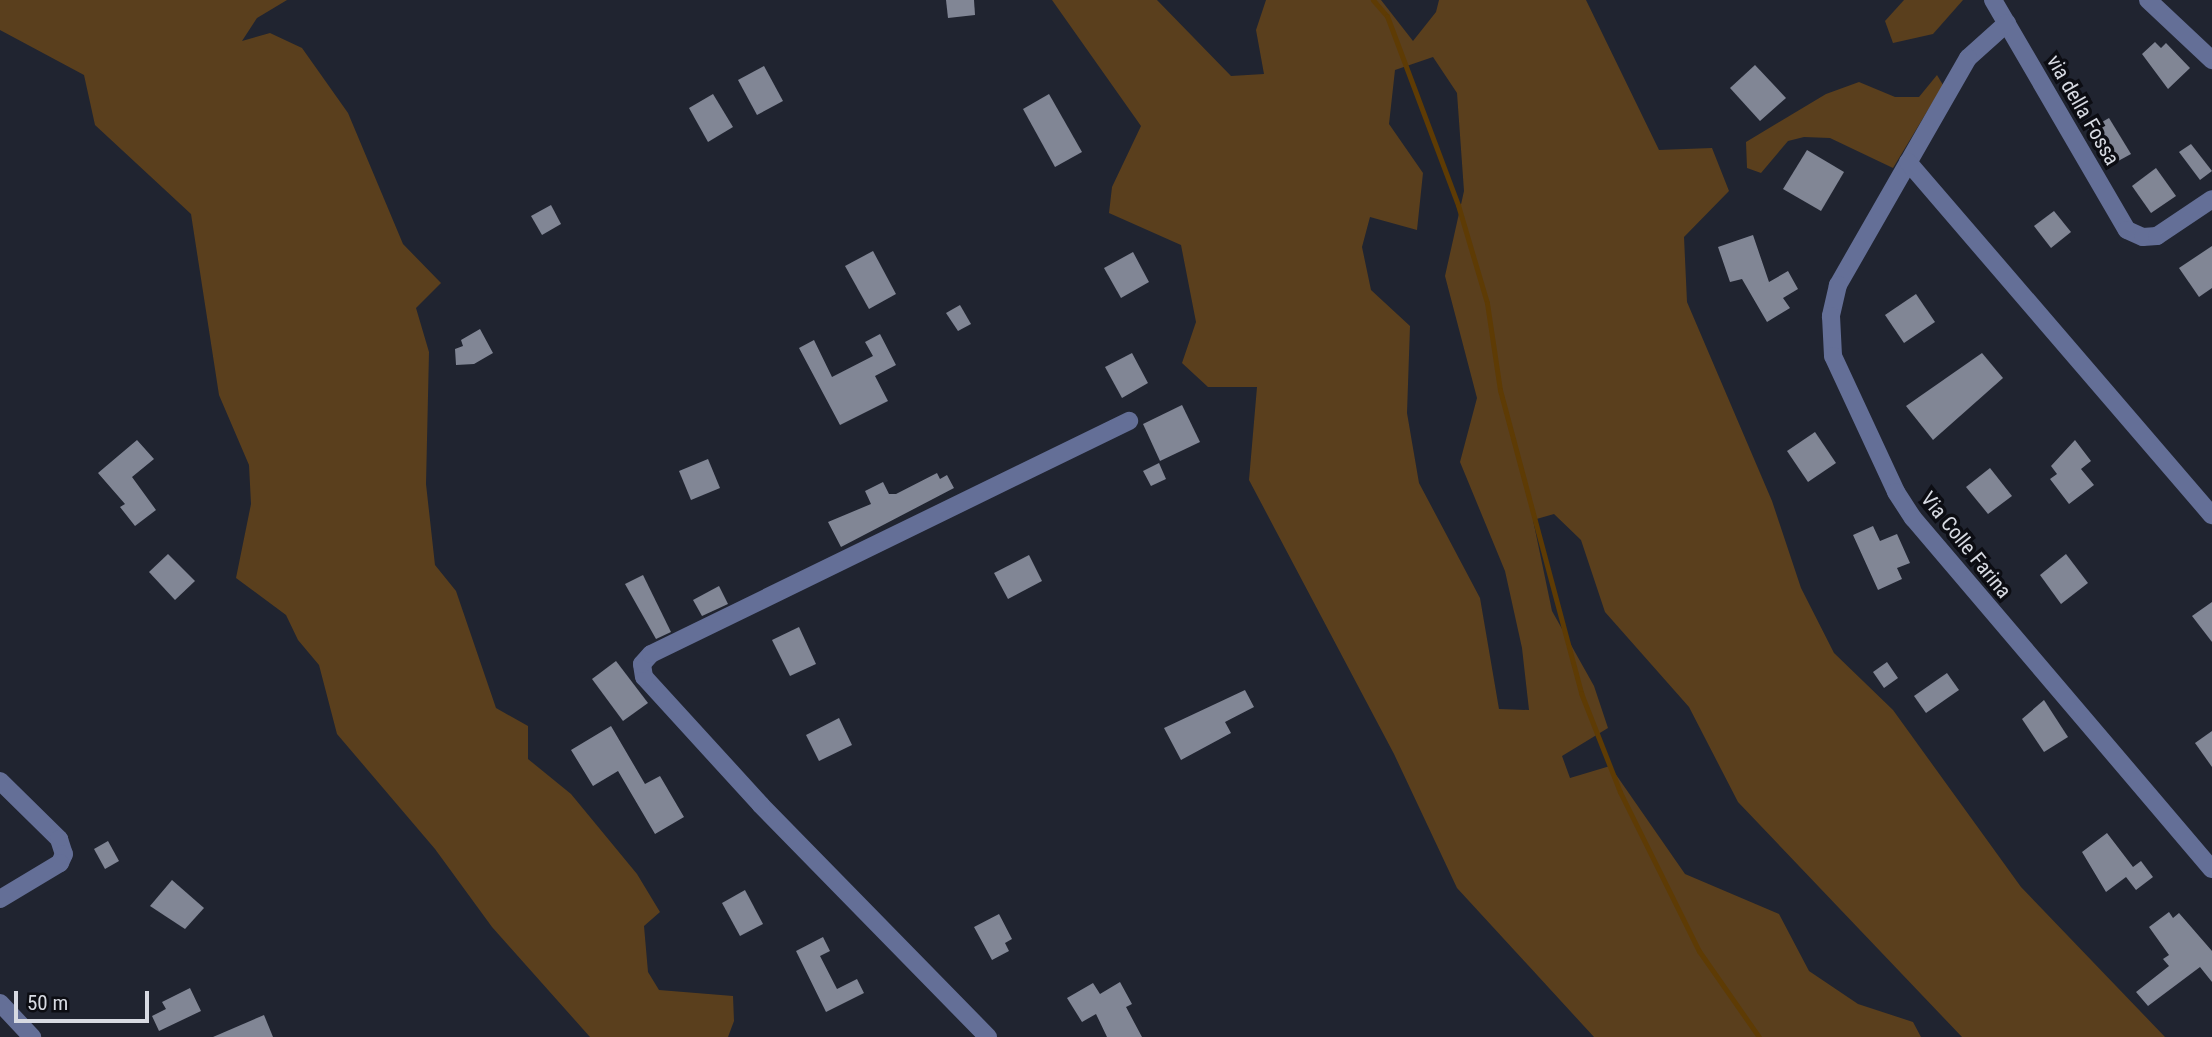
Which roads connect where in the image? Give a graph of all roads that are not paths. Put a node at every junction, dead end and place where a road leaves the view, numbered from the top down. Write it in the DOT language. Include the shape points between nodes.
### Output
graph roads {
  1 [pos="1993,0"];
  2 [pos="2148,0"];
  3 [pos="2007,23"];
  4 [pos="2212,61"];
  5 [pos="1908,162"];
  6 [pos="2212,199"];
  7 [pos="1129,421"];
  8 [pos="2212,514"];
  9 [pos="0,781"];
  10 [pos="2212,869"];
  11 [pos="0,900"];
  12 [pos="0,1003"];
  13 [pos="32,1037"];
  14 [pos="988,1037"];
  1 -- 3 [label="street, via della Fossa"];
  2 -- 4 [label="street"];
  3 -- 5 [label="street, Via Colle Farina" via="1971,52"];
  3 -- 6 [label="street, via della Fossa" via="2124,228 2138,236 2157,236"];
  5 -- 8 [label="street"];
  5 -- 10 [label="street, Via Colle Farina" via="1833,301 1831,344 1840,376 1896,492 1930,541"];
  7 -- 14 [label="street" via="651,654 642,667 644,677 761,805"];
  9 -- 11 [label="street" via="59,839 64,854 60,863"];
  12 -- 13 [label="street"];
}
